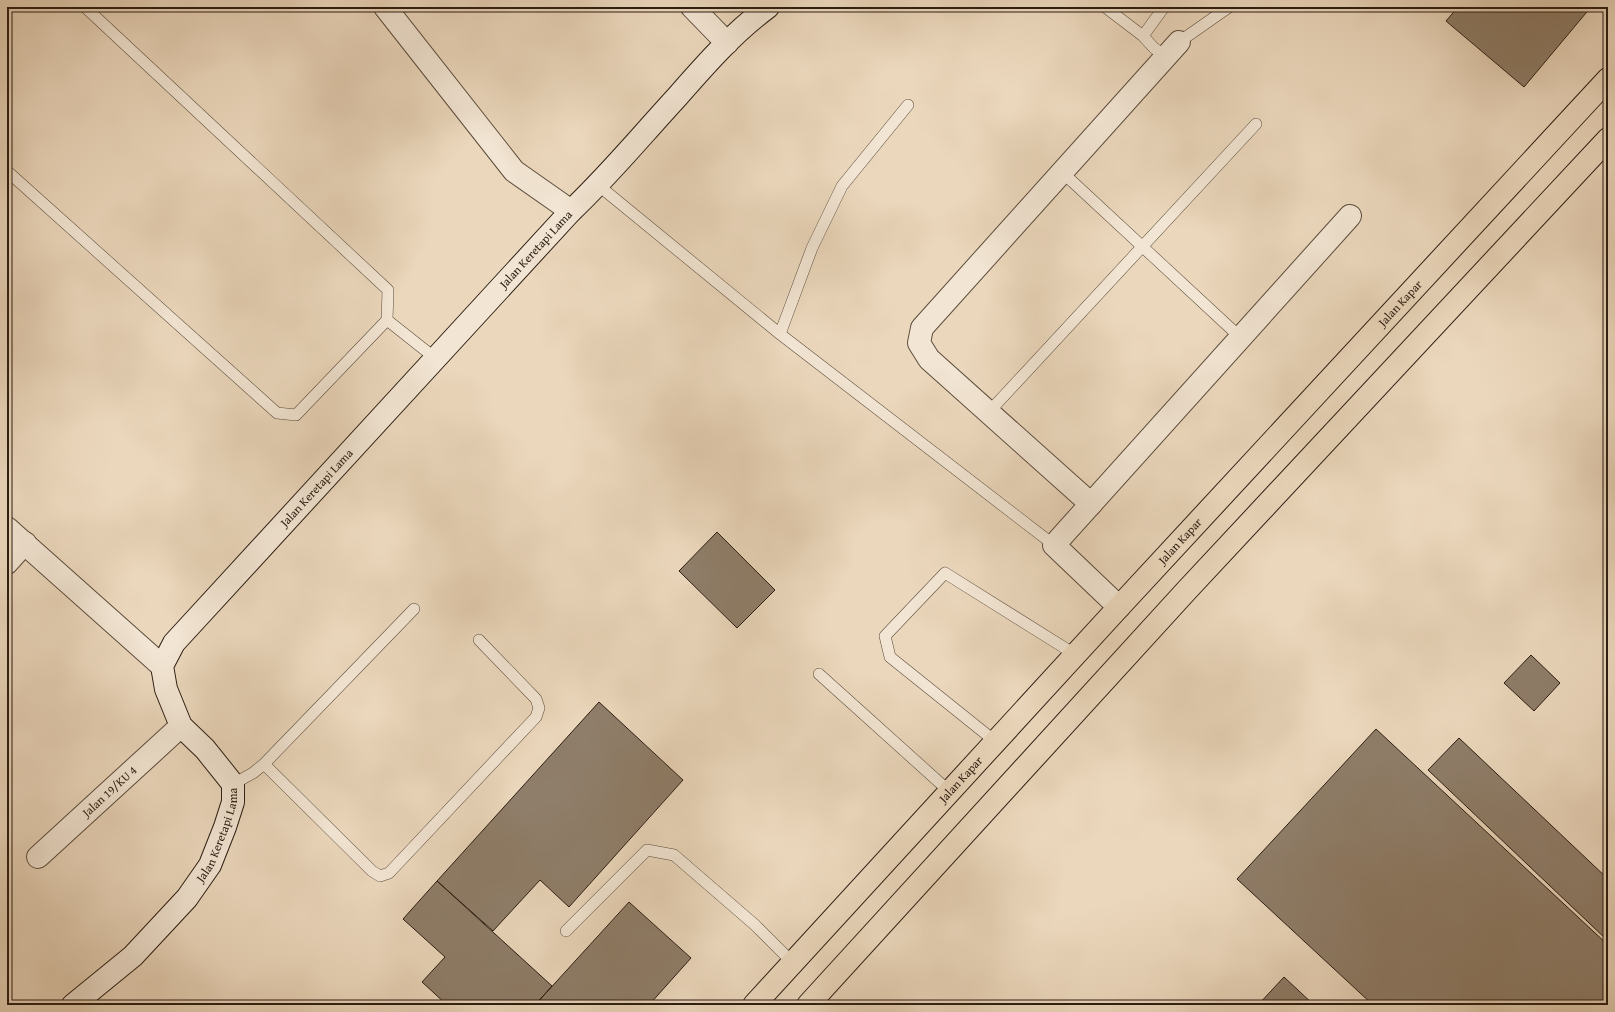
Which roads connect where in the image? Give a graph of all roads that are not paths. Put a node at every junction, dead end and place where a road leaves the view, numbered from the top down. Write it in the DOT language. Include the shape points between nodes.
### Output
graph roads {
  1 [pos="85,7"];
  2 [pos="385,7"];
  3 [pos="692,7"];
  4 [pos="768,7"];
  5 [pos="1105,7"];
  6 [pos="1164,7"];
  7 [pos="1229,7"];
  8 [pos="1143,36"];
  9 [pos="727,43"];
  10 [pos="1173,49"];
  11 [pos="1608,79"];
  12 [pos="908,105"];
  13 [pos="1256,124"];
  14 [pos="1608,139"];
  15 [pos="7,171"];
  16 [pos="1062,172"];
  17 [pos="598,185"];
  18 [pos="571,211"];
  19 [pos="1350,216"];
  20 [pos="1142,247"];
  21 [pos="387,320"];
  22 [pos="780,334"];
  23 [pos="1241,338"];
  24 [pos="435,358"];
  25 [pos="988,413"];
  26 [pos="1091,504"];
  27 [pos="7,528"];
  28 [pos="25,543"];
  29 [pos="1054,545"];
  30 [pos="7,563"];
  31 [pos="1119,607"];
  32 [pos="414,609"];
  33 [pos="479,640"];
  34 [pos="1076,655"];
  35 [pos="162,666"];
  36 [pos="819,674"];
  37 [pos="182,726"];
  38 [pos="996,742"];
  39 [pos="264,764"];
  40 [pos="233,784"];
  41 [pos="950,792"];
  42 [pos="38,857"];
  43 [pos="566,931"];
  44 [pos="793,963"];
  45 [pos="79,1003"];
  46 [pos="754,1005"];
  47 [pos="808,1005"];
  1 -- 21 [label="lane" via="388,290"];
  2 -- 18 [label="street" via="514,171"];
  3 -- 9 [label="street"];
  4 -- 9 [label="street, Jalan Keretapi Lama"];
  5 -- 8 [label="lane"];
  6 -- 8 [label="lane"];
  7 -- 10 [label="lane"];
  8 -- 10 [label="lane" via="1154,48"];
  9 -- 17 [label="street, Jalan Keretapi Lama" via="706,63"];
  10 -- 16 [label="street"];
  11 -- 31 [label="highway, Jalan Kapar"];
  12 -- 22 [label="lane" via="842,186 812,248"];
  13 -- 20 [label="lane"];
  14 -- 47 [label="highway" via="1187,590"];
  15 -- 21 [label="lane" via="277,413 296,415"];
  16 -- 20 [label="lane"];
  16 -- 25 [label="street" via="922,328 919,343 929,359"];
  17 -- 18 [label="street, Jalan Keretapi Lama"];
  17 -- 22 [label="lane"];
  18 -- 24 [label="street, Jalan Keretapi Lama"];
  19 -- 23 [label="street"];
  20 -- 23 [label="lane"];
  20 -- 25 [label="lane"];
  21 -- 24 [label="lane"];
  22 -- 29 [label="lane"];
  23 -- 26 [label="street"];
  24 -- 35 [label="street, Jalan Keretapi Lama" via="174,643"];
  25 -- 26 [label="street"];
  26 -- 29 [label="street"];
  27 -- 28 [label="street"];
  28 -- 30 [label="street"];
  28 -- 35 [label="street"];
  29 -- 31 [label="street"];
  31 -- 34 [label="highway, Jalan Kapar"];
  32 -- 39 [label="lane"];
  33 -- 39 [label="lane" via="536,699 539,708 536,718 389,874 380,876 372,872"];
  34 -- 38 [label="highway, Jalan Kapar"];
  34 -- 38 [label="lane" via="945,573 885,636 890,657"];
  35 -- 37 [label="street, Jalan Keretapi Lama" via="166,689"];
  36 -- 41 [label="lane"];
  37 -- 40 [label="street, Jalan Keretapi Lama" via="205,749"];
  37 -- 42 [label="street, Jalan 19/KU 4"];
  38 -- 41 [label="highway, Jalan Kapar"];
  39 -- 40 [label="lane"];
  40 -- 45 [label="street, Jalan Keretapi Lama" via="233,802 226,827 210,865 187,898 132,956"];
  41 -- 44 [label="highway, Jalan Kapar"];
  43 -- 44 [label="lane" via="647,850 674,855 755,925"];
  44 -- 46 [label="highway, Jalan Kapar"];
}
